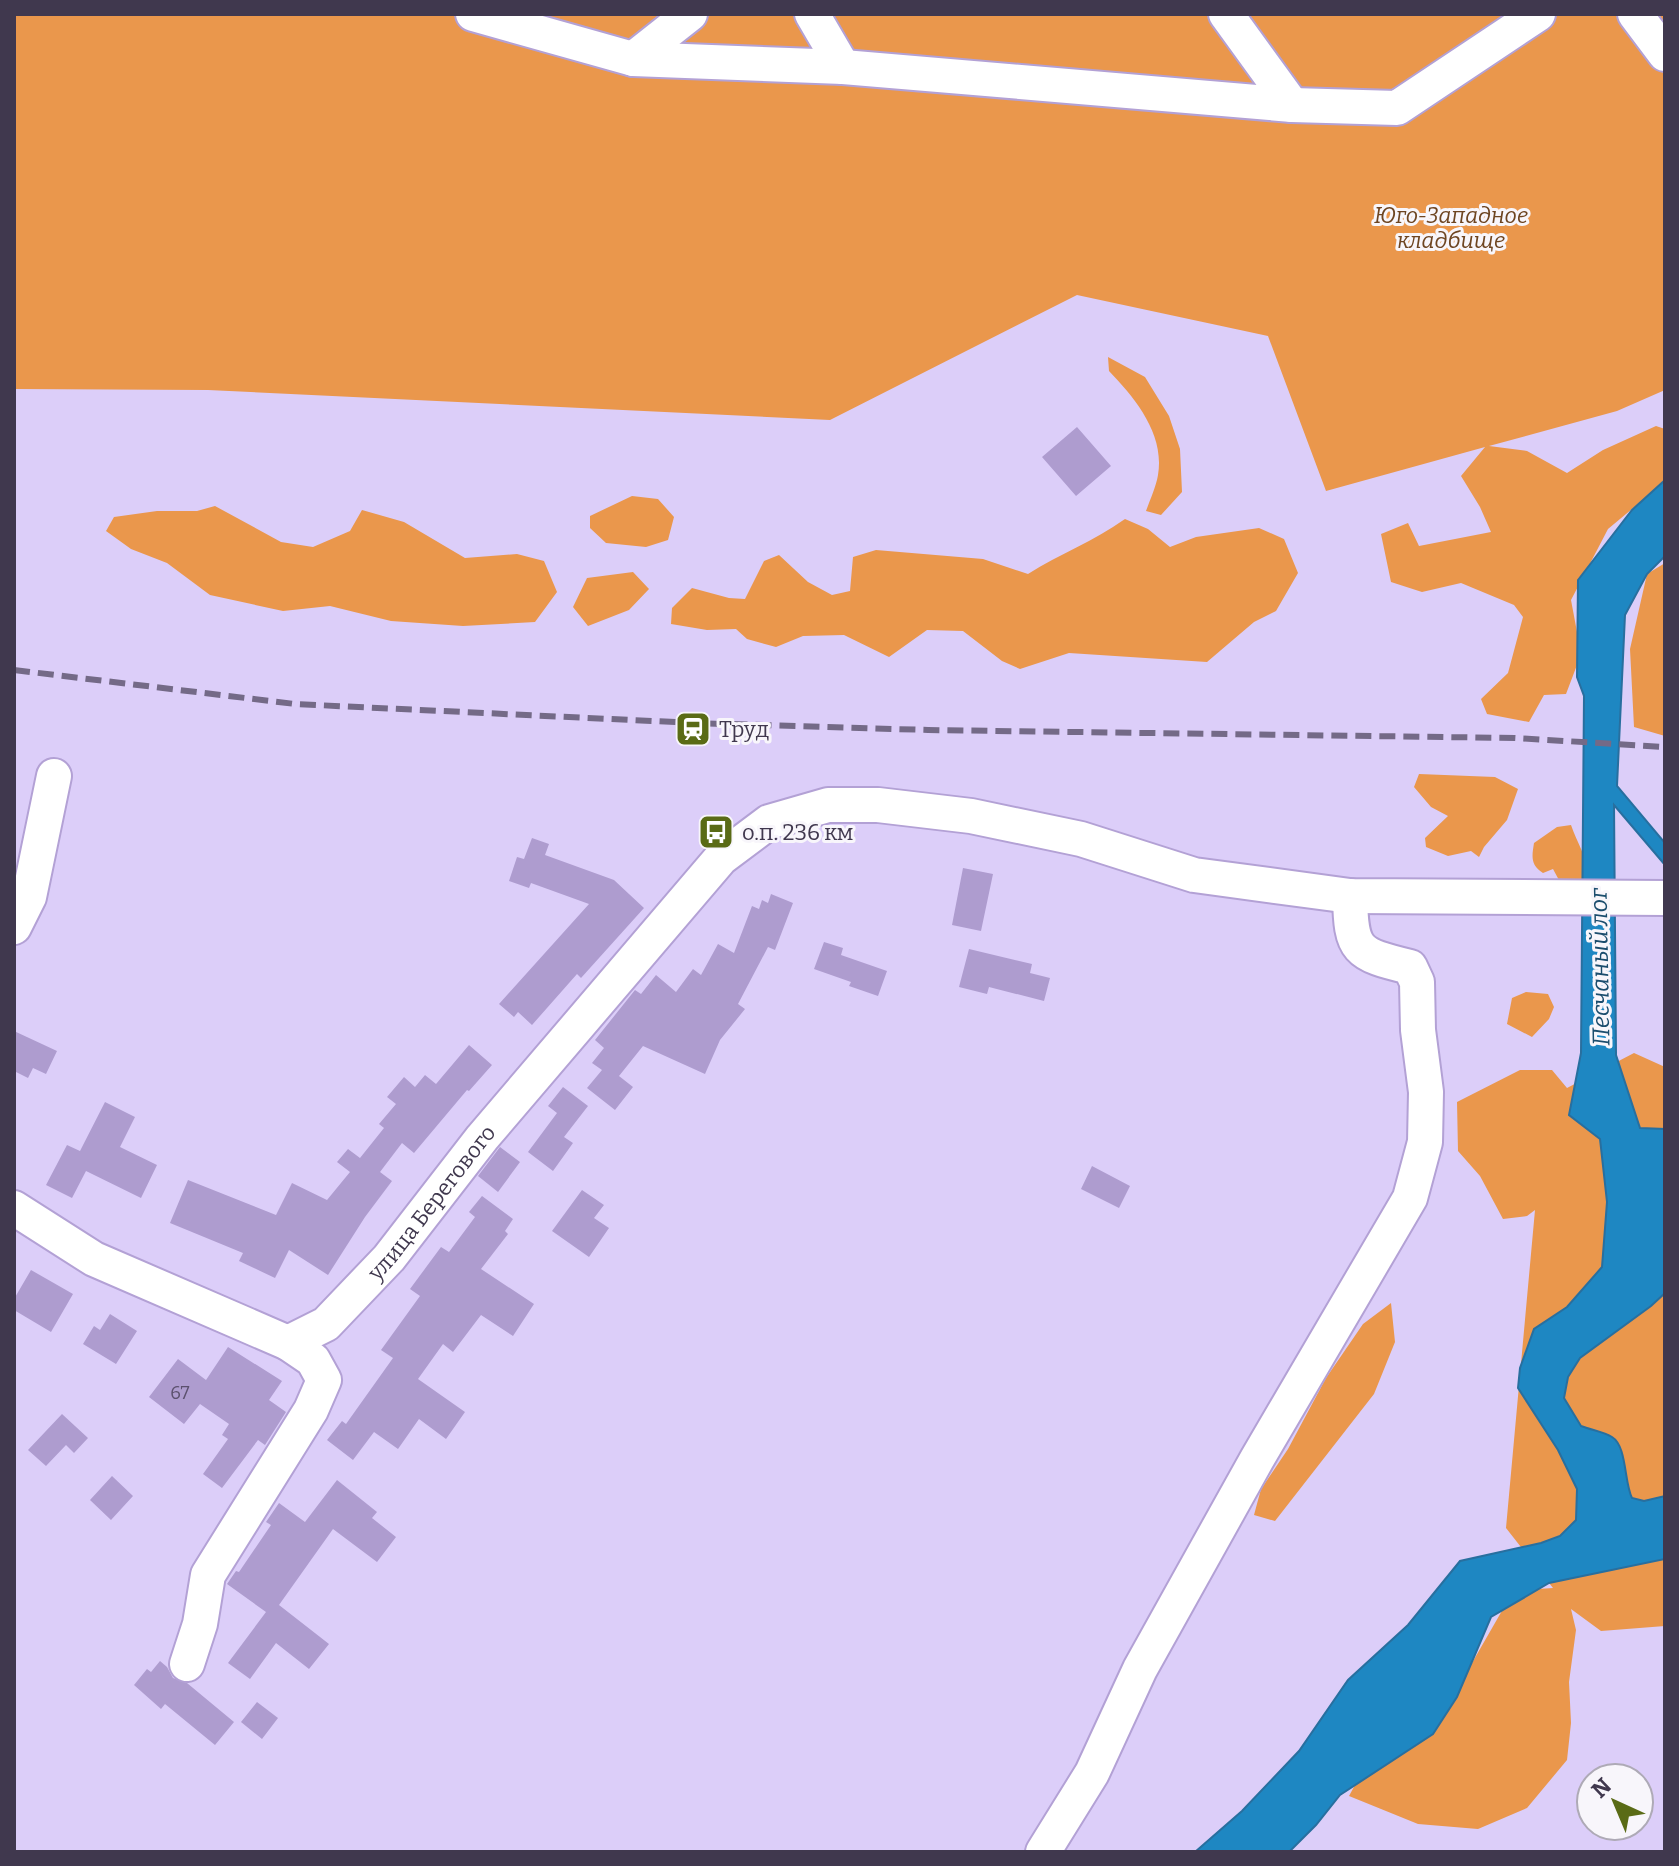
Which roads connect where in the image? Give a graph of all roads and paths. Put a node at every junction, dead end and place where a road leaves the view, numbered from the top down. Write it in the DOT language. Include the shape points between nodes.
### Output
graph roads {
  1 [pos="473,14"];
  2 [pos="690,14"];
  3 [pos="812,14"];
  4 [pos="1226,14"];
  5 [pos="1538,14"];
  6 [pos="1635,14"];
  7 [pos="1665,54"];
  8 [pos="633,59"];
  9 [pos="843,67"];
  10 [pos="1292,105"];
  11 [pos="54,776"];
  12 [pos="1350,896"];
  13 [pos="1665,898"];
  14 [pos="14,927"];
  15 [pos="14,1208"];
  16 [pos="288,1343"];
  17 [pos="187,1664"];
  18 [pos="1043,1852"];
  1 -- 8 [label="street"];
  2 -- 8 [label="street"];
  3 -- 9 [label="street"];
  4 -- 10 [label="street"];
  5 -- 10 [label="street" via="1397,108"];
  6 -- 7 [label="street"];
  8 -- 9 [label="street"];
  9 -- 10 [label="street"];
  11 -- 14 [label="street" via="29,897"];
  12 -- 13 [label="street"];
  12 -- 16 [label="street, улица Берегового" via="1194,875 1081,839 971,816 828,805 769,822 721,858 482,1138 389,1258 326,1324"];
  12 -- 18 [label="street" via="1351,930 1358,948 1379,960 1410,967 1417,982 1425,1142 1410,1198 1257,1459 1140,1669 1092,1773"];
  15 -- 16 [label="street" via="94,1259"];
  16 -- 17 [label="street" via="313,1360 324,1380 311,1410 208,1575"];
}
